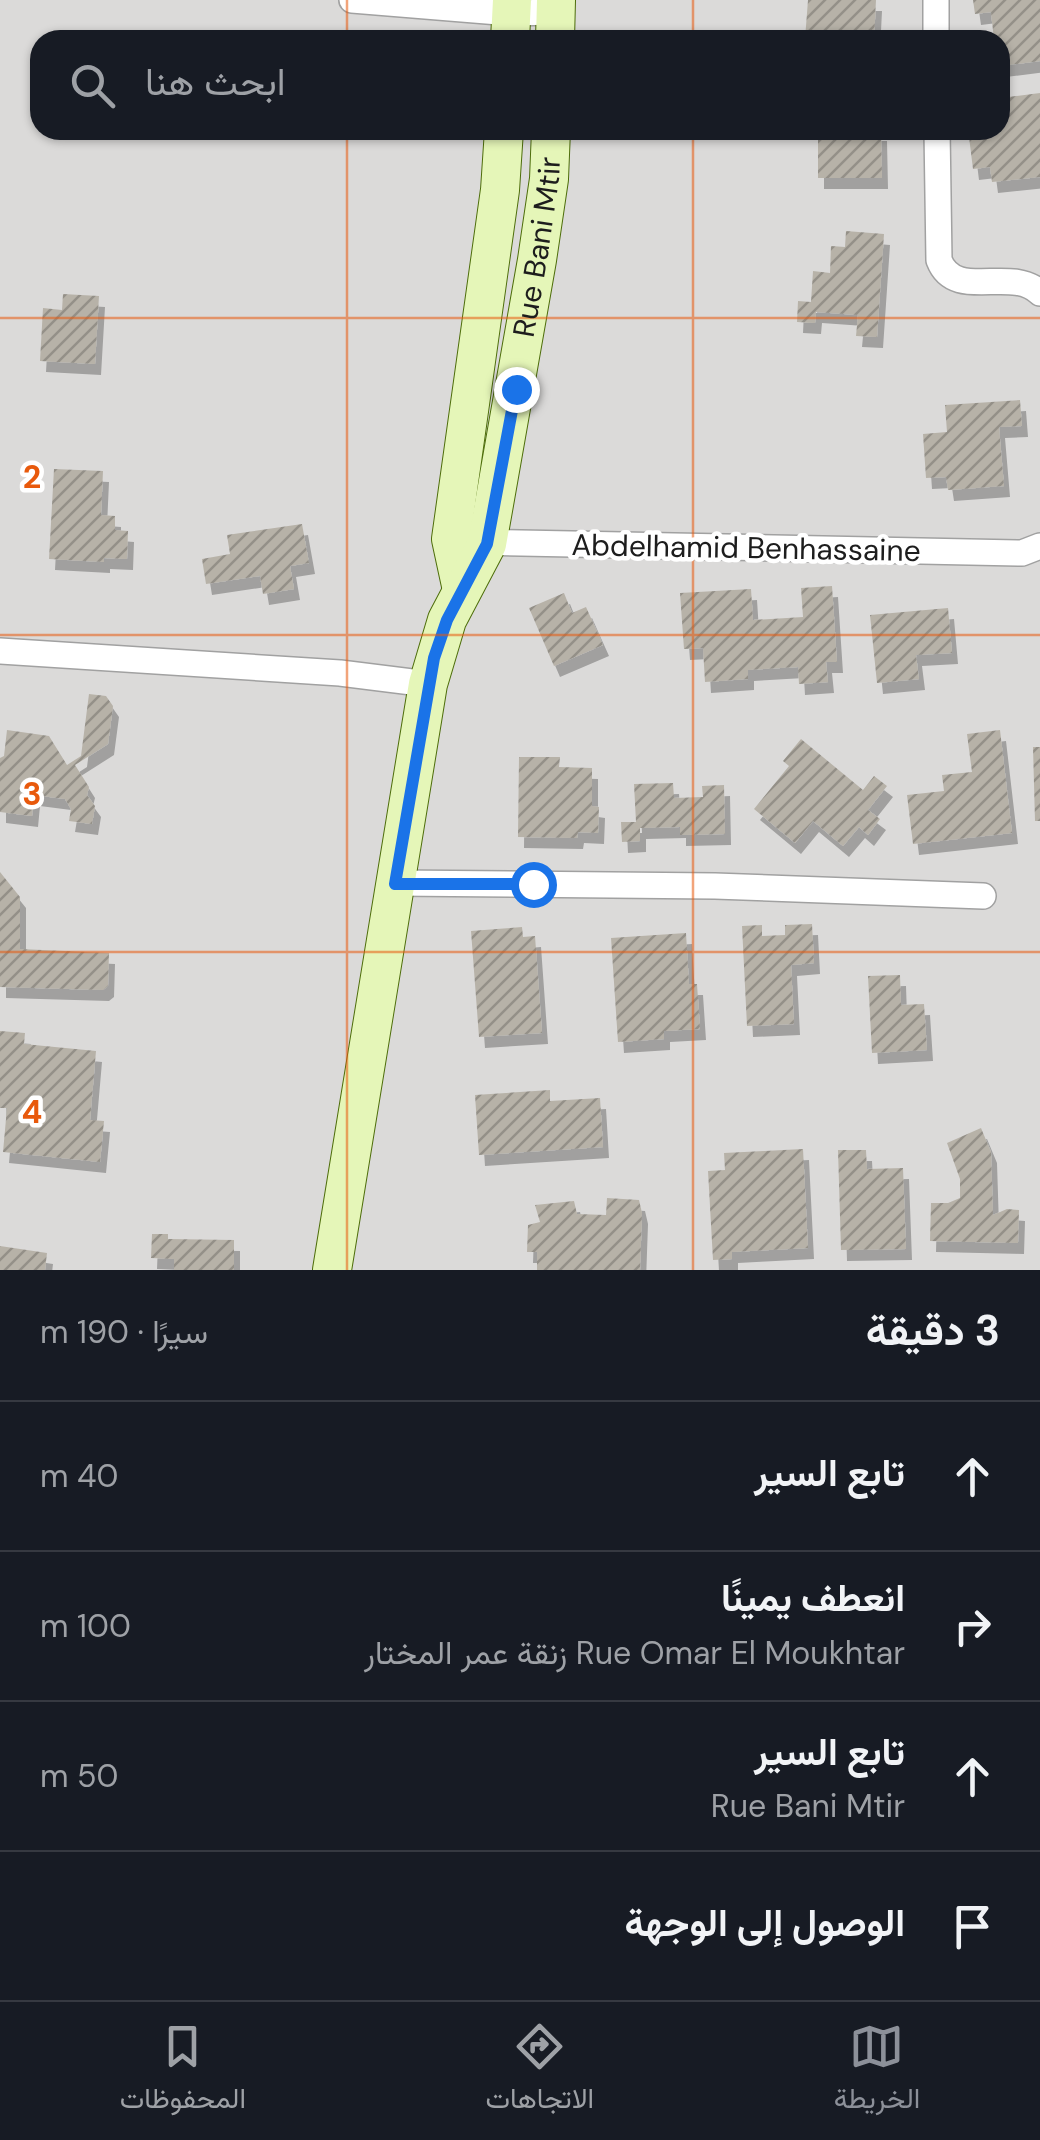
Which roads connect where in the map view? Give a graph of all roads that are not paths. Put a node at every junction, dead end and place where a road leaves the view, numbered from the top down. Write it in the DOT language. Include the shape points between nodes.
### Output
graph roads {
  1 [pos="352,0"];
  2 [pos="936,0"];
  3 [pos="555,17"];
  4 [pos="511,18"];
  5 [pos="936,30"];
  6 [pos="503,140"];
  7 [pos="551,140"];
  8 [pos="937,140"];
  9 [pos="1040,293"];
  10 [pos="469,541"];
  11 [pos="1040,546"];
  12 [pos="0,652"];
  13 [pos="428,684"];
  14 [pos="395,884"];
  15 [pos="982,896"];
  16 [pos="332,1270"];
  1 -- 4 [label="street"];
  2 -- 5 [label="street"];
  3 -- 4 [label="street"];
  6 -- 10 [label="street, Rue Bani Mtir"];
  7 -- 10 [label="street, Rue Bani Mtir" via="537,260"];
  8 -- 9 [label="street" via="943,270 960,281 1016,279"];
  10 -- 11 [label="street, Abdelhamid Benhassaine" via="1022,553"];
  10 -- 13 [label="street" via="462,590"];
  12 -- 13 [label="street"];
  13 -- 14 [label="street"];
  14 -- 15 [label="street"];
  14 -- 16 [label="street"];
}
